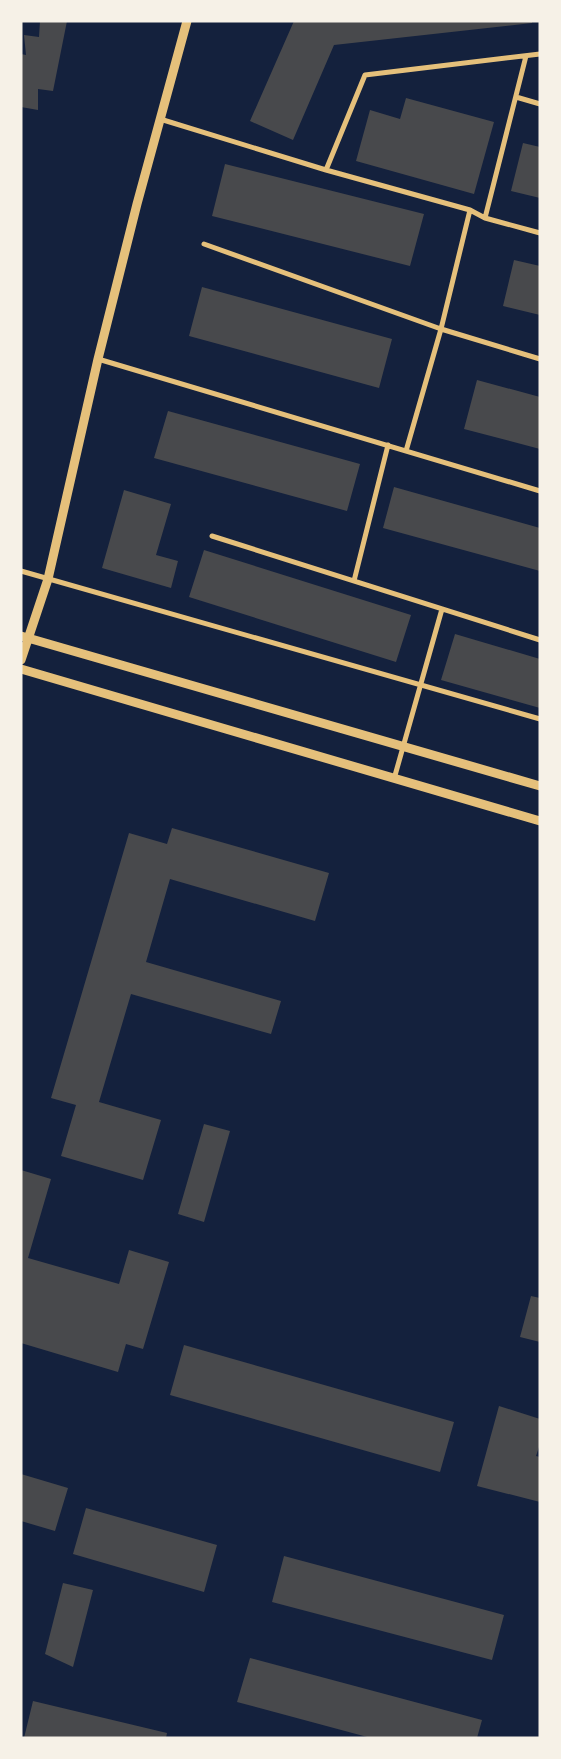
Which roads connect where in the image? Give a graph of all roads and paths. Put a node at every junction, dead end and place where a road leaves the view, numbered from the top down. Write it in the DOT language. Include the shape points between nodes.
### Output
graph roads {
  1 [pos="187,21"];
  2 [pos="540,54"];
  3 [pos="526,56"];
  4 [pos="516,97"];
  5 [pos="540,104"];
  6 [pos="160,119"];
  7 [pos="326,170"];
  8 [pos="470,210"];
  9 [pos="485,218"];
  10 [pos="540,233"];
  11 [pos="204,244"];
  12 [pos="441,329"];
  13 [pos="98,359"];
  14 [pos="540,359"];
  15 [pos="388,446"];
  16 [pos="406,451"];
  17 [pos="540,491"];
  18 [pos="212,536"];
  19 [pos="21,571"];
  20 [pos="48,579"];
  21 [pos="354,581"];
  22 [pos="442,609"];
  23 [pos="25,637"];
  24 [pos="540,640"];
  25 [pos="21,660"];
  26 [pos="21,668"];
  27 [pos="420,684"];
  28 [pos="540,719"];
  29 [pos="403,746"];
  30 [pos="394,779"];
  31 [pos="540,786"];
  32 [pos="540,821"];
  1 -- 6 [label="street"];
  2 -- 3 [label="street"];
  3 -- 4 [label="street"];
  3 -- 7 [label="street" via="365,75"];
  4 -- 5 [label="street"];
  4 -- 9 [label="street"];
  6 -- 7 [label="street"];
  6 -- 13 [label="street"];
  7 -- 8 [label="street"];
  8 -- 9 [label="street"];
  8 -- 12 [label="street"];
  9 -- 10 [label="street"];
  11 -- 12 [label="street"];
  12 -- 14 [label="street"];
  12 -- 16 [label="street"];
  13 -- 15 [label="street"];
  13 -- 20 [label="street"];
  15 -- 16 [label="street"];
  15 -- 21 [label="street"];
  16 -- 17 [label="street"];
  18 -- 21 [label="street"];
  19 -- 20 [label="street"];
  20 -- 23 [label="street"];
  20 -- 27 [label="street"];
  21 -- 22 [label="street"];
  22 -- 24 [label="street"];
  22 -- 27 [label="street"];
  23 -- 25 [label="street"];
  23 -- 29 [label="street"];
  26 -- 30 [label="street"];
  27 -- 28 [label="street"];
  27 -- 29 [label="street"];
  29 -- 30 [label="street"];
  29 -- 31 [label="street"];
  30 -- 32 [label="street"];
}
